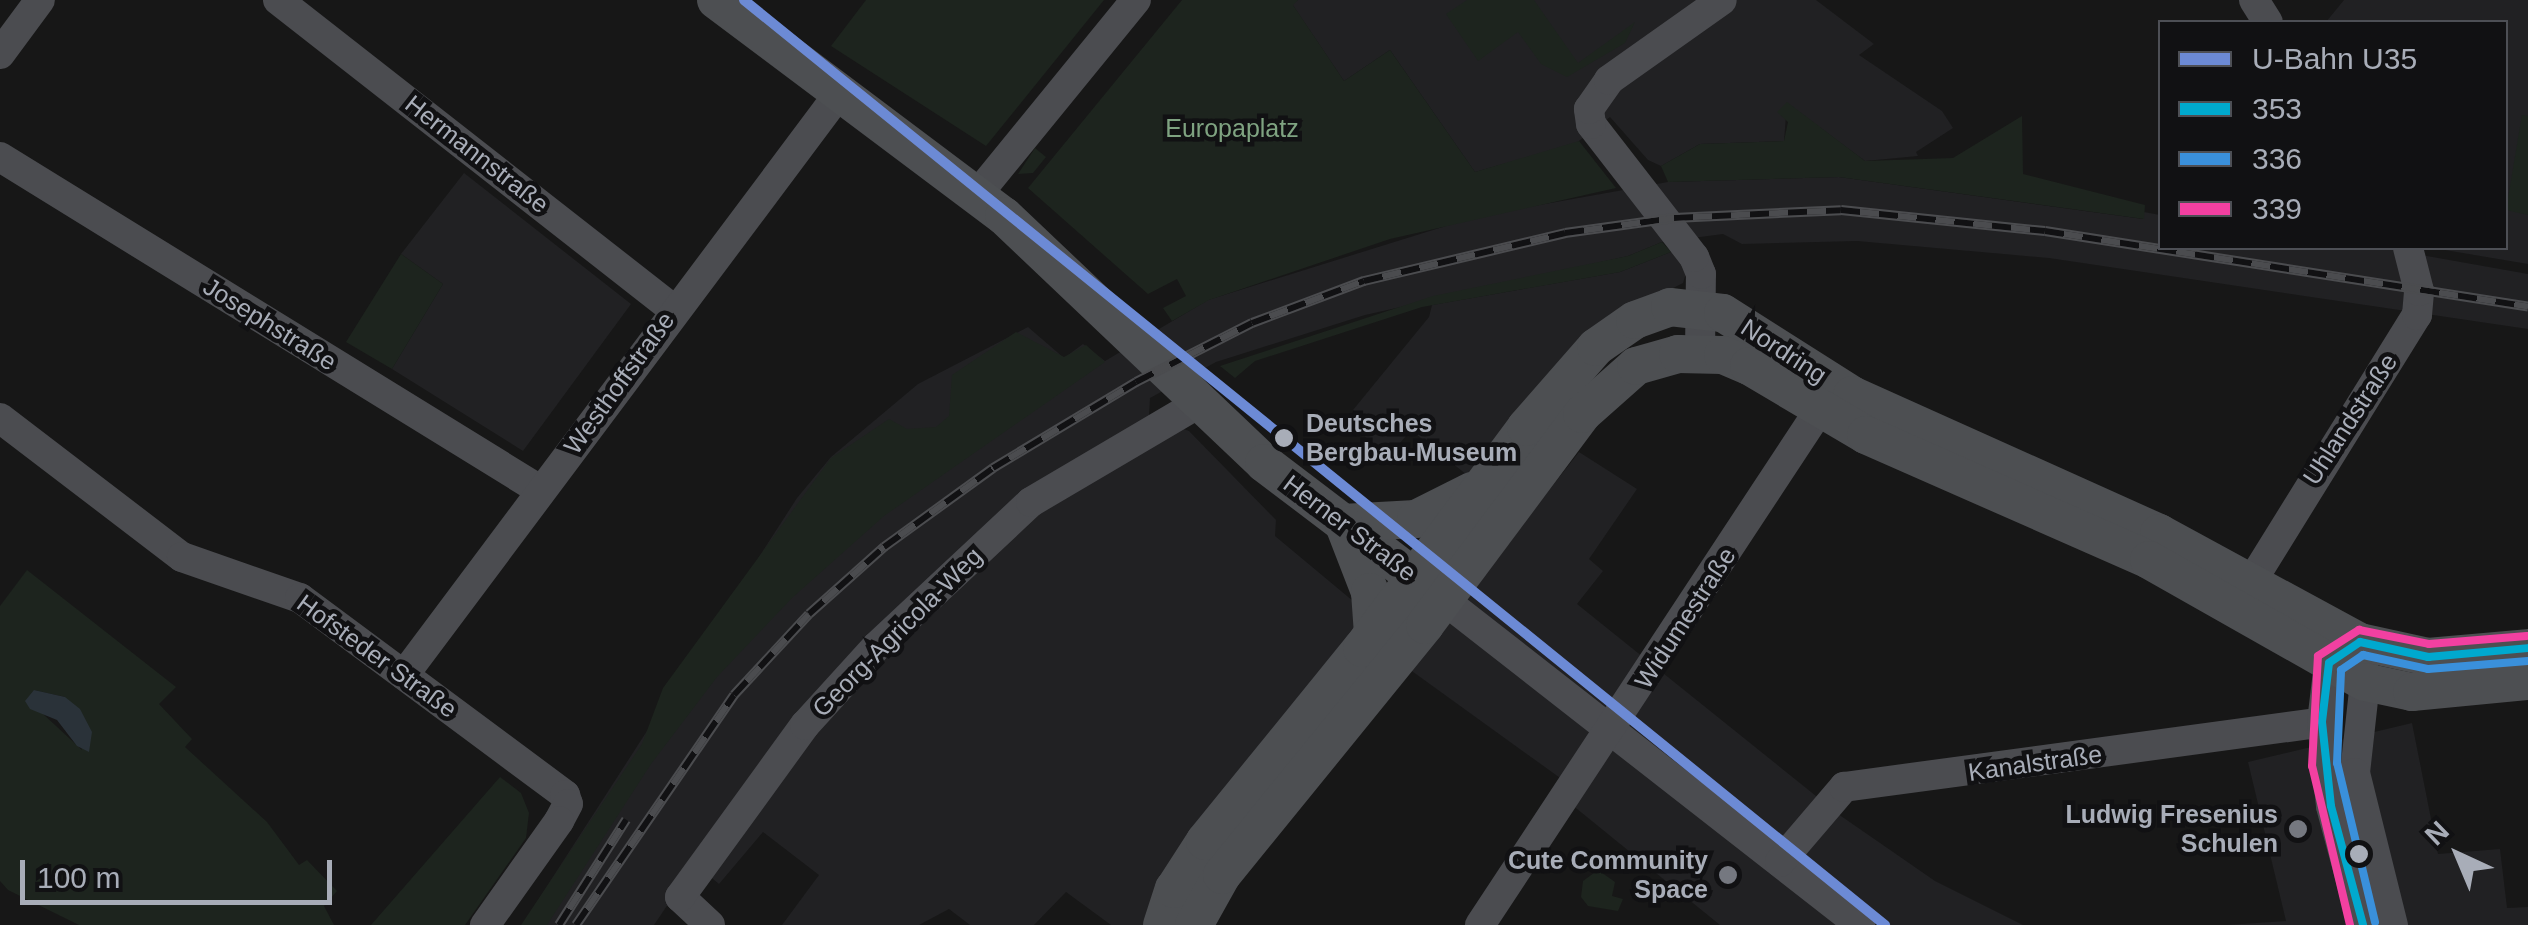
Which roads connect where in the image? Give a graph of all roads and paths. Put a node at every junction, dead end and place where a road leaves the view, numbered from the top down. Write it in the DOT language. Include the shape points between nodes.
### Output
graph roads {
  1 [pos="40,0"];
  2 [pos="278,0"];
  3 [pos="716,0"];
  4 [pos="1136,0"];
  5 [pos="1722,0"];
  6 [pos="0,54"];
  7 [pos="838,95"];
  8 [pos="0,157"];
  9 [pos="976,196"];
  10 [pos="2409,250"];
  11 [pos="1700,308"];
  12 [pos="673,309"];
  13 [pos="1700,352"];
  14 [pos="1201,402"];
  15 [pos="1820,409"];
  16 [pos="0,418"];
  17 [pos="1488,479"];
  18 [pos="540,490"];
  19 [pos="1342,523"];
  20 [pos="2250,584"];
  21 [pos="1430,589"];
  22 [pos="1373,634"];
  23 [pos="2360,642"];
  24 [pos="2528,648"];
  25 [pos="2329,664"];
  26 [pos="404,675"];
  27 [pos="2528,681"];
  28 [pos="2364,682"];
  29 [pos="2322,722"];
  30 [pos="1614,729"];
  31 [pos="1780,862"];
  32 [pos="485,925"];
  33 [pos="710,925"];
  34 [pos="1162,925"];
  35 [pos="1194,925"];
  36 [pos="1480,925"];
  37 [pos="1860,925"];
  38 [pos="2363,925"];
  39 [pos="2393,925"];
  1 -- 6 [label="street"];
  2 -- 12 [label="street, Hermannstraße"];
  3 -- 7 [label="main road, Herner Straße"];
  4 -- 9 [label="street"];
  5 -- 11 [label="street" via="1594,92 1589,109 1591,124 1694,257"];
  7 -- 9 [label="main road, Herner Straße"];
  7 -- 12 [label="street, Westhoffstraße"];
  8 -- 18 [label="street, Josephstraße"];
  9 -- 14 [label="main road, Herner Straße" via="1043,250"];
  10 -- 20 [label="street, Uhlandstraße" via="2419,291 2417,315"];
  11 -- 13 [label="street"];
  11 -- 17 [label="main road, Nordring" via="1670,307 1596,346"];
  11 -- 20 [label="main road, Nordring" via="1746,324 1909,424 2159,533"];
  12 -- 18 [label="street, Westhoffstraße"];
  13 -- 15 [label="main road, Nordring" via="1749,366"];
  13 -- 21 [label="main road, Nordring" via="1636,366 1602,394"];
  14 -- 19 [label="main road, Herner Straße" via="1264,463"];
  14 -- 33 [label="street, Georg-Agricola-Weg" via="1031,502 876,647 805,725 680,898"];
  15 -- 25 [label="main road, Nordring" via="2149,560"];
  15 -- 30 [label="street, Widumestraße"];
  16 -- 26 [label="street, Hofsteder Straße" via="182,557 300,598"];
  17 -- 19 [label="main road" via="1428,516"];
  17 -- 21 [label="main road, Nordring"];
  18 -- 26 [label="street, Westhoffstraße"];
  19 -- 21 [label="main road, Herner Straße"];
  19 -- 22 [label="main road" via="1370,592"];
  20 -- 23 [label="main road, Nordring"];
  21 -- 22 [label="main road, Nordring"];
  21 -- 30 [label="street, Herner Straße"];
  21 -- 35 [label="main road, Nordring" via="1222,875"];
  22 -- 34 [label="main road, Nordring" via="1205,841 1174,889"];
  23 -- 24 [label="main road, Nordring" via="2428,657"];
  23 -- 25 [label="street"];
  23 -- 28 [label="street"];
  25 -- 28 [label="main road, Nordring"];
  25 -- 29 [label="street"];
  26 -- 32 [label="street, Hofsteder Straße" via="565,795 568,804"];
  27 -- 28 [label="main road, Nordring" via="2412,692"];
  28 -- 39 [label="street" via="2355,773"];
  29 -- 31 [label="street, Kanalstraße" via="1844,787"];
  29 -- 38 [label="street" via="2331,806"];
  30 -- 31 [label="street, Herner Straße"];
  30 -- 36 [label="street, Widumestraße"];
  31 -- 37 [label="street, Herner Straße"];
}
